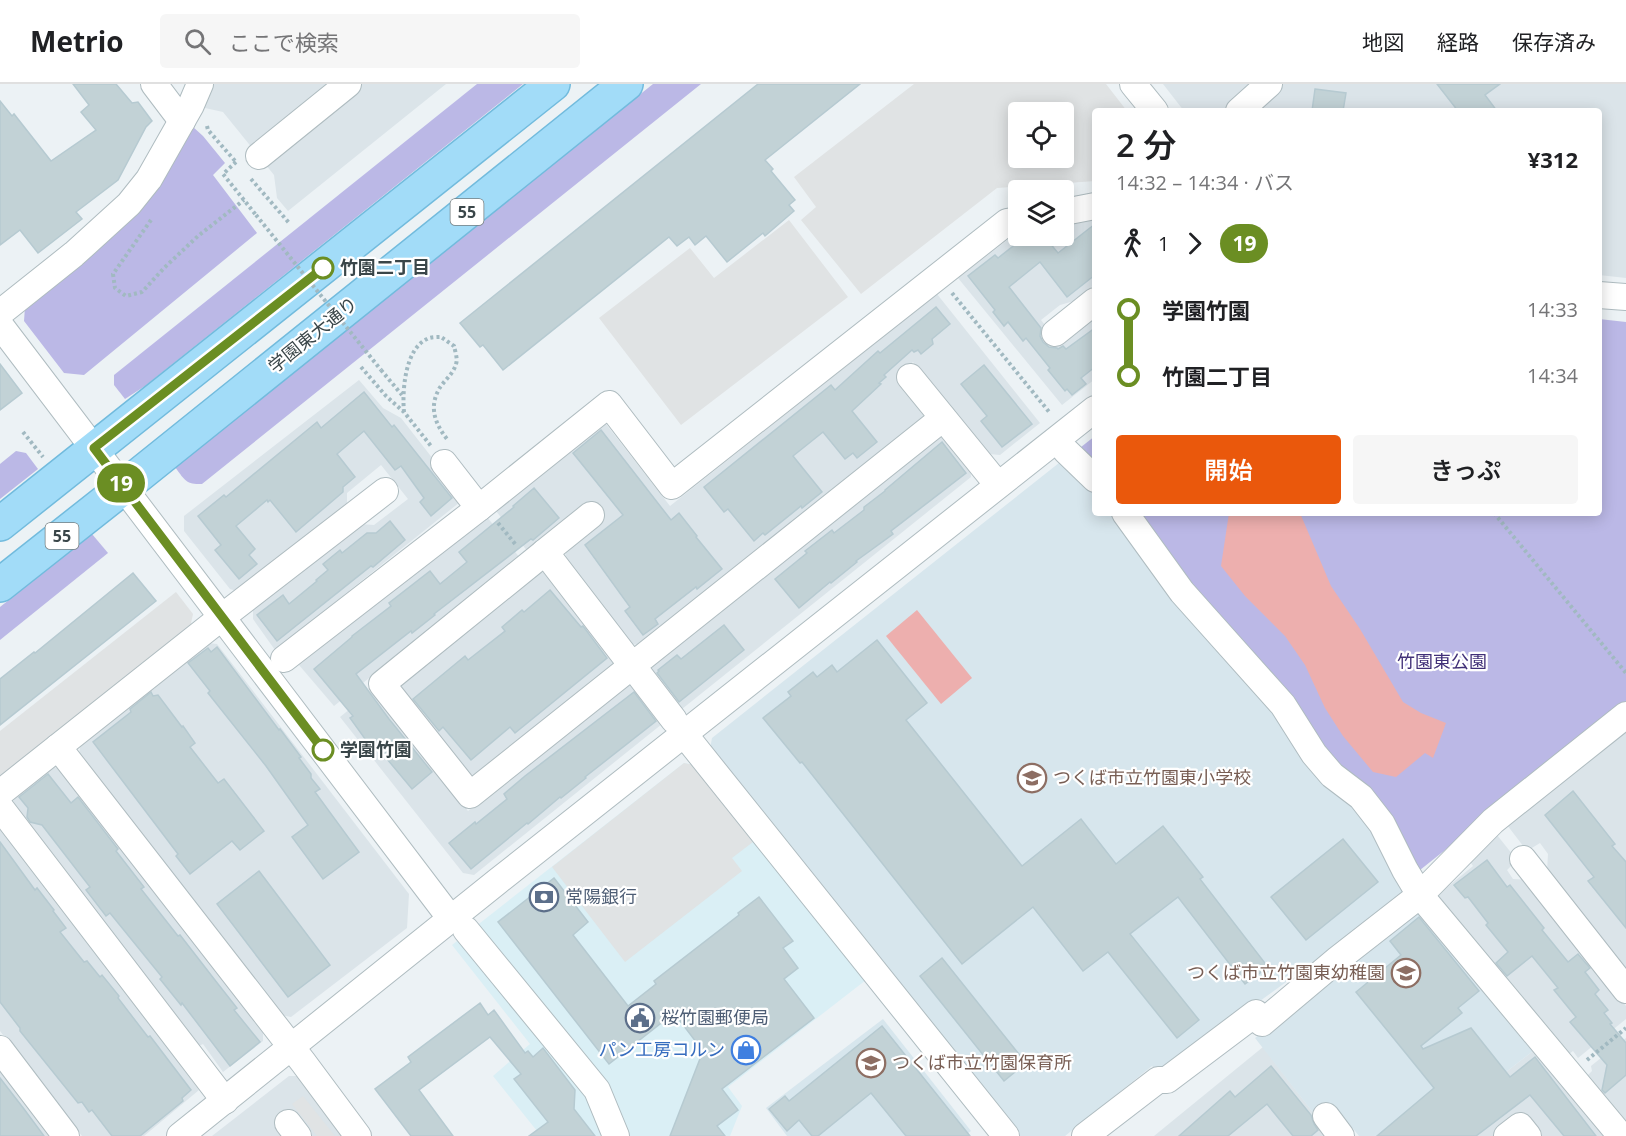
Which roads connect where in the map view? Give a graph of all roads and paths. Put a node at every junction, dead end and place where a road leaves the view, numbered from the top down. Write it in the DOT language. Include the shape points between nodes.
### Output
graph roads {
  1 [pos="154,84"];
  2 [pos="200,84"];
  3 [pos="348,84"];
  4 [pos="553,84"];
  5 [pos="626,84"];
  6 [pos="1133,84"];
  7 [pos="1269,84"];
  8 [pos="1153,108"];
  9 [pos="1242,108"];
  10 [pos="191,126"];
  11 [pos="247,166"];
  12 [pos="244,200"];
  13 [pos="1092,207"];
  14 [pos="1074,210"];
  15 [pos="156,211"];
  16 [pos="1008,222"];
  17 [pos="290,224"];
  18 [pos="939,276"];
  19 [pos="1602,295"];
  20 [pos="1626,297"];
  21 [pos="1092,303"];
  22 [pos="0,313"];
  23 [pos="0,325"];
  24 [pos="1055,333"];
  25 [pos="361,367"];
  26 [pos="910,377"];
  27 [pos="403,396"];
  28 [pos="1092,411"];
  29 [pos="404,412"];
  30 [pos="943,418"];
  31 [pos="1053,418"];
  32 [pos="23,432"];
  33 [pos="94,448"];
  34 [pos="1066,452"];
  35 [pos="447,454"];
  36 [pos="47,461"];
  37 [pos="1092,476"];
  38 [pos="998,485"];
  39 [pos="124,487"];
  40 [pos="385,491"];
  41 [pos="479,508"];
  42 [pos="591,515"];
  43 [pos="1127,516"];
  44 [pos="1496,516"];
  45 [pos="0,524"];
  46 [pos="538,558"];
  47 [pos="0,585"];
  48 [pos="222,617"];
  49 [pos="284,659"];
  50 [pos="632,666"];
  51 [pos="1626,674"];
  52 [pos="1626,715"];
  53 [pos="679,727"];
  54 [pos="58,747"];
  55 [pos="0,793"];
  56 [pos="0,807"];
  57 [pos="1523,859"];
  58 [pos="1420,895"];
  59 [pos="458,924"];
  60 [pos="1626,990"];
  61 [pos="1626,1028"];
  62 [pos="292,1047"];
  63 [pos="0,1049"];
  64 [pos="1570,1075"];
  65 [pos="225,1101"];
  66 [pos="1000,1128"];
  67 [pos="66,1136"];
  68 [pos="180,1136"];
  69 [pos="358,1136"];
  70 [pos="616,1136"];
  71 [pos="1085,1136"];
  72 [pos="1507,1136"];
  73 [pos="1528,1136"];
  74 [pos="1621,1136"];
  1 -- 10 [label="street"];
  2 -- 10 [label="street"];
  3 -- 11 [label="street"];
  4 -- 33 [label="main road, 55"];
  5 -- 39 [label="main road, 学園東大通り / 55"];
  6 -- 8 [label="street"];
  7 -- 9 [label="street"];
  10 -- 11 [label="path" via="205,121 208,130"];
  10 -- 22 [label="street" via="129,204"];
  11 -- 12 [label="path" via="223,174"];
  11 -- 17 [label="path"];
  12 -- 15 [label="path" via="198,236 142,292 126,296 115,288 113,274"];
  12 -- 27 [label="path, bridge"];
  13 -- 14 [label="street"];
  16 -- 18 [label="street"];
  18 -- 31 [label="path"];
  18 -- 41 [label="street" via="672,486 609,404"];
  19 -- 20 [label="street"];
  21 -- 24 [label="street"];
  23 -- 33 [label="street"];
  25 -- 29 [label="path"];
  26 -- 30 [label="street"];
  27 -- 29 [label="path"];
  27 -- 35 [label="path" via="414,350 427,339 441,337 454,346 457,363 438,391 433,407"];
  28 -- 38 [label="street"];
  29 -- 35 [label="path"];
  30 -- 38 [label="street"];
  30 -- 50 [label="street"];
  32 -- 36 [label="path"];
  33 -- 39 [label="street"];
  33 -- 45 [label="main road, 55"];
  34 -- 37 [label="street"];
  35 -- 41 [label="street"];
  38 -- 53 [label="street"];
  39 -- 47 [label="main road, 学園東大通り / 55"];
  39 -- 48 [label="street"];
  40 -- 48 [label="street"];
  41 -- 46 [label="path" via="490,513"];
  41 -- 49 [label="street"];
  42 -- 46 [label="street"];
  43 -- 58 [label="street" via="1182,592 1283,705 1314,754 1332,775 1360,797 1382,824"];
  44 -- 51 [label="path"];
  46 -- 50 [label="street"];
  46 -- 50 [label="street" via="382,684 470,795"];
  48 -- 54 [label="street"];
  48 -- 59 [label="street"];
  50 -- 53 [label="street"];
  52 -- 58 [label="street" via="1493,821"];
  53 -- 59 [label="street"];
  53 -- 66 [label="street"];
  54 -- 55 [label="street"];
  54 -- 62 [label="street"];
  56 -- 65 [label="street"];
  57 -- 60 [label="street"];
  58 -- 64 [label="street"];
  58 -- 71 [label="street" via="1262,1023 1256,1013"];
  59 -- 62 [label="street"];
  59 -- 70 [label="street" via="597,1090"];
  61 -- 64 [label="path"];
  62 -- 65 [label="street"];
  62 -- 69 [label="street"];
  63 -- 67 [label="street"];
  64 -- 74 [label="street"];
  65 -- 68 [label="street"];
  72 -- 73 [label="street" via="1520,1126"];
}
